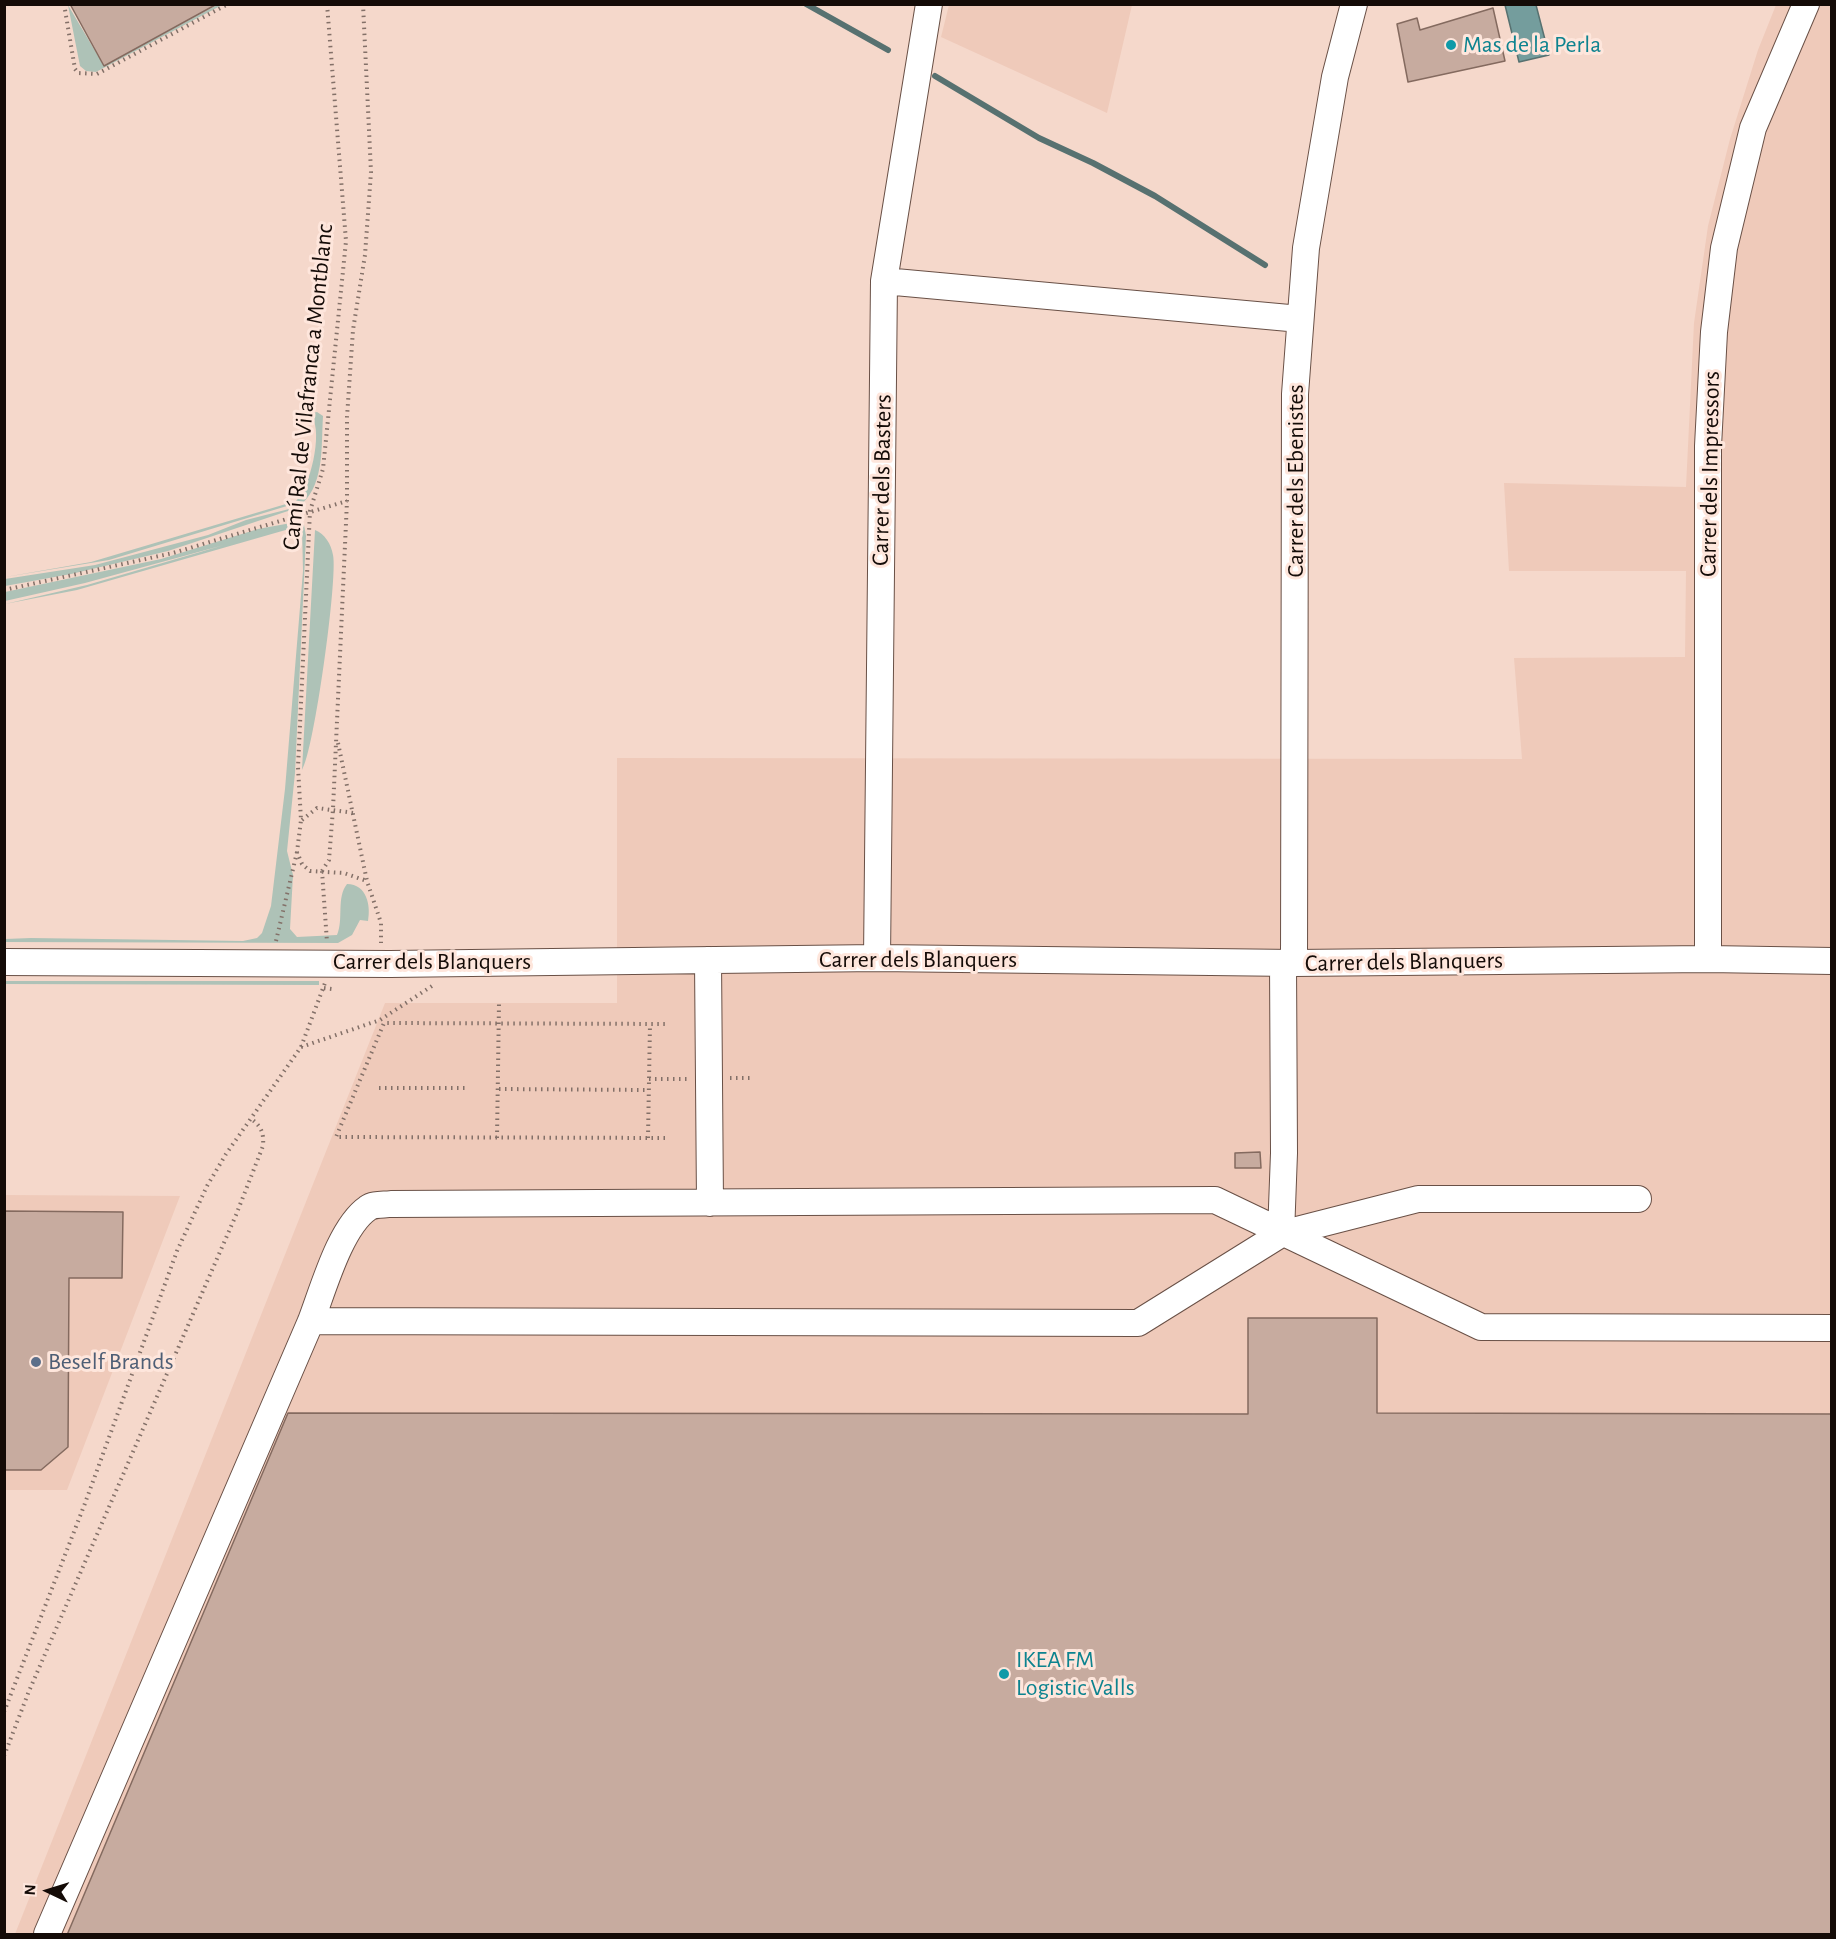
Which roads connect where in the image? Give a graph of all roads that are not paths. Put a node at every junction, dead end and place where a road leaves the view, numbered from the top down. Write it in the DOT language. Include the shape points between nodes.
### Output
graph roads {
  1 [pos="929,4"];
  2 [pos="1354,4"];
  3 [pos="1806,4"];
  4 [pos="884,281"];
  5 [pos="1300,320"];
  6 [pos="877,958"];
  7 [pos="1708,959"];
  8 [pos="708,960"];
  9 [pos="1832,961"];
  10 [pos="4,962"];
  11 [pos="1289,963"];
  12 [pos="1638,1199"];
  13 [pos="710,1203"];
  14 [pos="1281,1233"];
  15 [pos="311,1321"];
  16 [pos="1832,1328"];
  17 [pos="47,1935"];
  1 -- 4 [label="street, Carrer dels Basters"];
  2 -- 5 [label="street, Carrer dels Ebenistes" via="1335,77 1322,151 1306,248"];
  3 -- 7 [label="street, Carrer dels Impressors" via="1753,128 1724,248 1714,332 1708,446"];
  4 -- 5 [label="street"];
  4 -- 6 [label="street, Carrer dels Basters"];
  5 -- 11 [label="street, Carrer dels Ebenistes" via="1295,394"];
  6 -- 8 [label="street, Carrer dels Blanquers"];
  6 -- 11 [label="street, Carrer dels Blanquers"];
  7 -- 9 [label="street, Carrer dels Blanquers"];
  7 -- 11 [label="street, Carrer dels Blanquers"];
  8 -- 10 [label="street, Carrer dels Blanquers" via="382,964"];
  8 -- 13 [label="street"];
  11 -- 14 [label="street, Carrer dels Ebenistes"];
  12 -- 14 [label="street" via="1418,1199"];
  13 -- 14 [label="street" via="1215,1200"];
  13 -- 15 [label="street" via="369,1207 351,1225"];
  14 -- 15 [label="street" via="1138,1323"];
  14 -- 16 [label="street" via="1481,1327"];
  15 -- 17 [label="street"];
}
